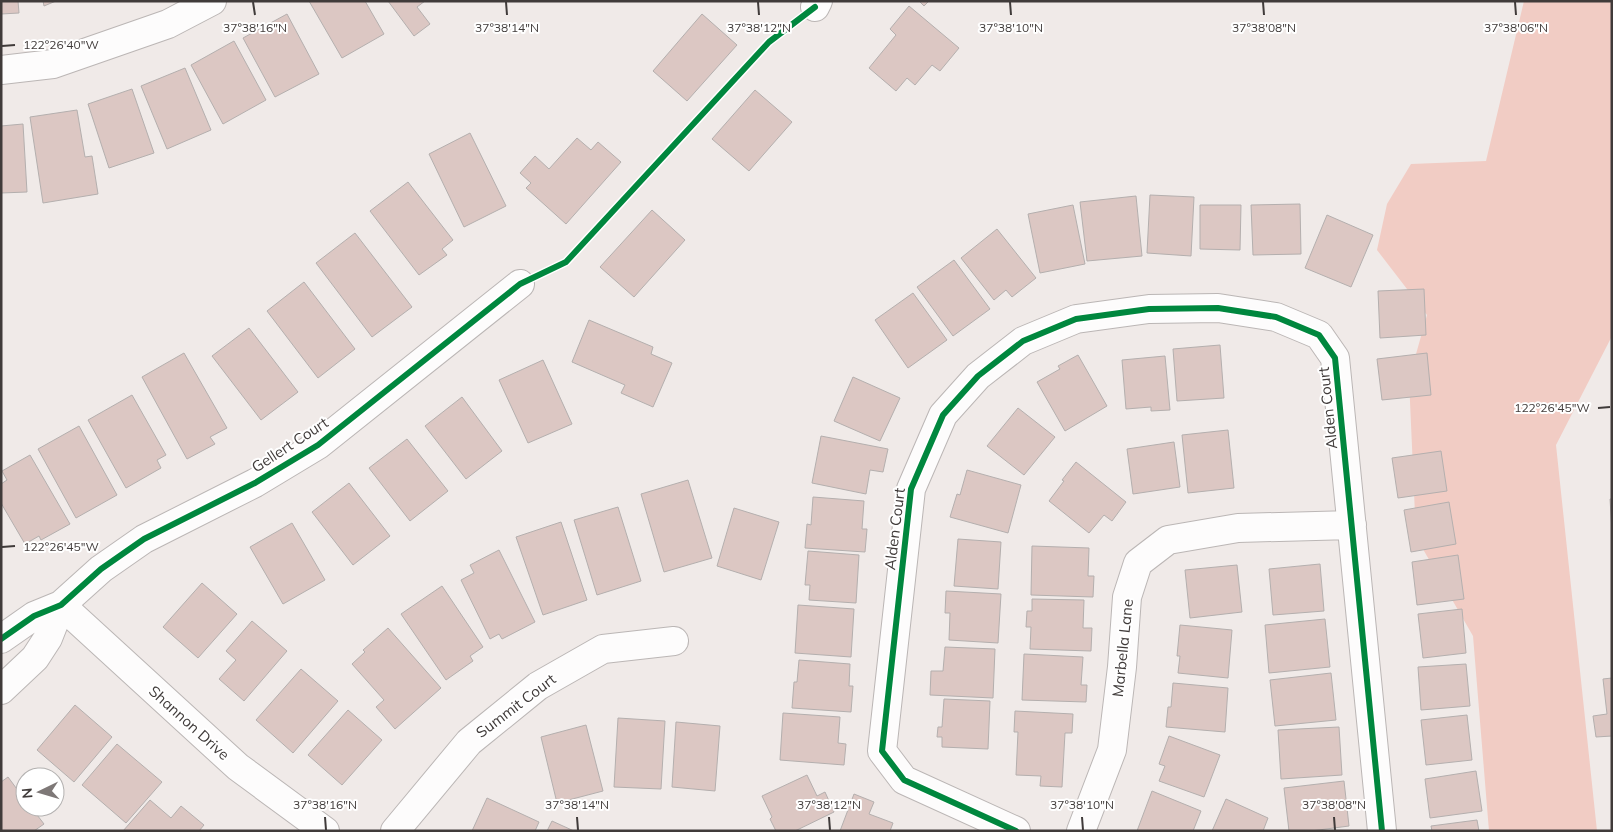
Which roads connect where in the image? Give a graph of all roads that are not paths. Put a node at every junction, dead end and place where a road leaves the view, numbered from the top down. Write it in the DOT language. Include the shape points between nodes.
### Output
graph roads {
  1 [pos="212,1"];
  2 [pos="1,70"];
  3 [pos="520,284"];
  4 [pos="1352,525"];
  5 [pos="61,606"];
  6 [pos="1,639"];
  7 [pos="674,641"];
  8 [pos="1,690"];
  9 [pos="325,831"];
  10 [pos="394,831"];
  11 [pos="1016,831"];
  12 [pos="1081,831"];
  13 [pos="1382,831"];
  1 -- 2 [label="street" via="168,24 53,64"];
  3 -- 5 [label="street, Gellert Court" via="318,445 255,483 144,539 101,569"];
  4 -- 11 [label="street, Alden Court" via="1335,358 1319,335 1276,317 1218,308 1149,310 1076,320 1023,341 978,376 943,415 911,489 882,751 904,780"];
  4 -- 12 [label="street, Marbella Lane" via="1238,528 1168,540 1138,563 1127,597 1112,750"];
  4 -- 13 [label="street, Alden Court"];
  5 -- 6 [label="street" via="34,616"];
  5 -- 8 [label="street" via="48,638 35,658"];
  5 -- 9 [label="street, Shannon Drive" via="238,767"];
  7 -- 10 [label="street, Summit Court" via="603,649 538,686 469,742"];
}
